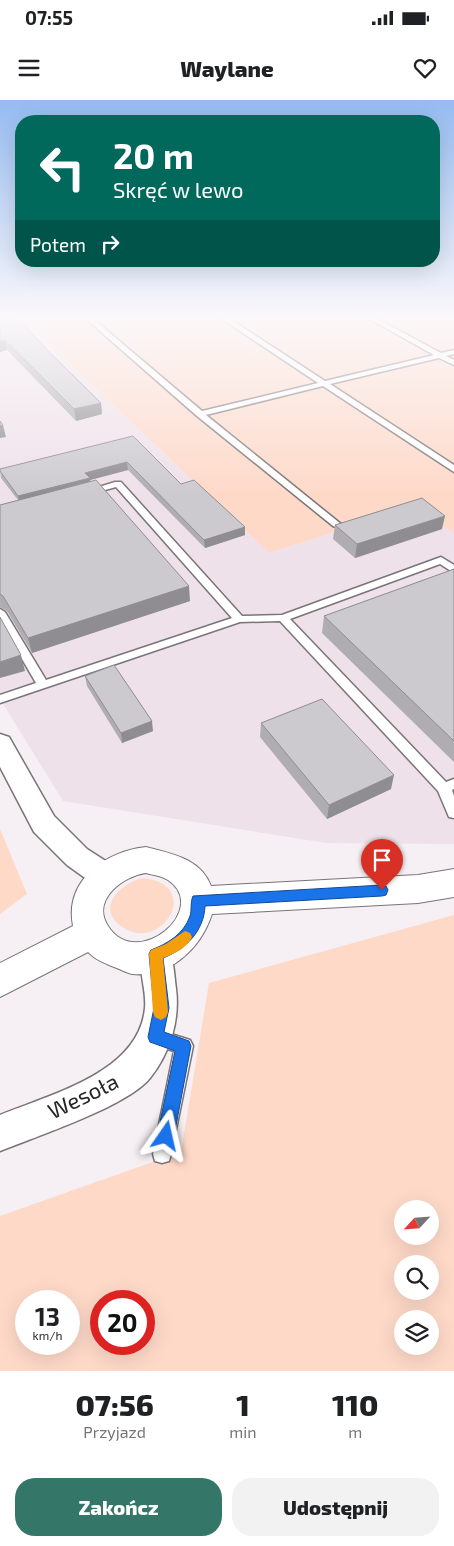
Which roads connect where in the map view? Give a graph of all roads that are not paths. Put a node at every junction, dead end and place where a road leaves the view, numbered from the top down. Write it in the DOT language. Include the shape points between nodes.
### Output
graph roads {
  1 [pos="156,376"];
  2 [pos="311,376"];
  3 [pos="353,376"];
  4 [pos="322,384"];
  5 [pos="200,414"];
  6 [pos="454,469"];
  7 [pos="72,496"];
  8 [pos="336,524"];
  9 [pos="454,570"];
  10 [pos="0,612"];
  11 [pos="283,618"];
  12 [pos="239,619"];
  13 [pos="43,685"];
  14 [pos="0,699"];
  15 [pos="0,743"];
  16 [pos="449,786"];
  17 [pos="454,813"];
  18 [pos="105,876"];
  19 [pos="454,883"];
  20 [pos="198,900"];
  21 [pos="92,933"];
  22 [pos="156,954"];
  23 [pos="0,981"];
  24 [pos="155,1037"];
  25 [pos="0,1133"];
  26 [pos="162,1154"];
  1 -- 5 [label="lane"];
  2 -- 4 [label="lane"];
  3 -- 4 [label="lane"];
  4 -- 5 [label="lane"];
  4 -- 6 [label="lane"];
  5 -- 8 [label="lane"];
  7 -- 12 [label="lane" via="118,484"];
  9 -- 11 [label="lane" via="441,560"];
  10 -- 13 [label="lane"];
  11 -- 12 [label="lane"];
  11 -- 16 [label="lane"];
  12 -- 13 [label="lane"];
  13 -- 14 [label="lane"];
  15 -- 18 [label="street" via="44,824 77,857"];
  16 -- 17 [label="lane"];
  18 -- 20 [label="main road" via="132,862 159,861 187,876"];
  18 -- 21 [label="main road" via="97,883 87,903"];
  19 -- 20 [label="main road" via="418,889"];
  20 -- 22 [label="main road" via="198,914 193,927 171,948"];
  21 -- 22 [label="main road" via="99,942 118,954 142,957"];
  21 -- 23 [label="main road"];
  22 -- 24 [label="street, Wesoła" via="162,1008"];
  24 -- 25 [label="street, Wesoła" via="137,1067 103,1091"];
  24 -- 26 [label="lane" via="184,1046"];
}
